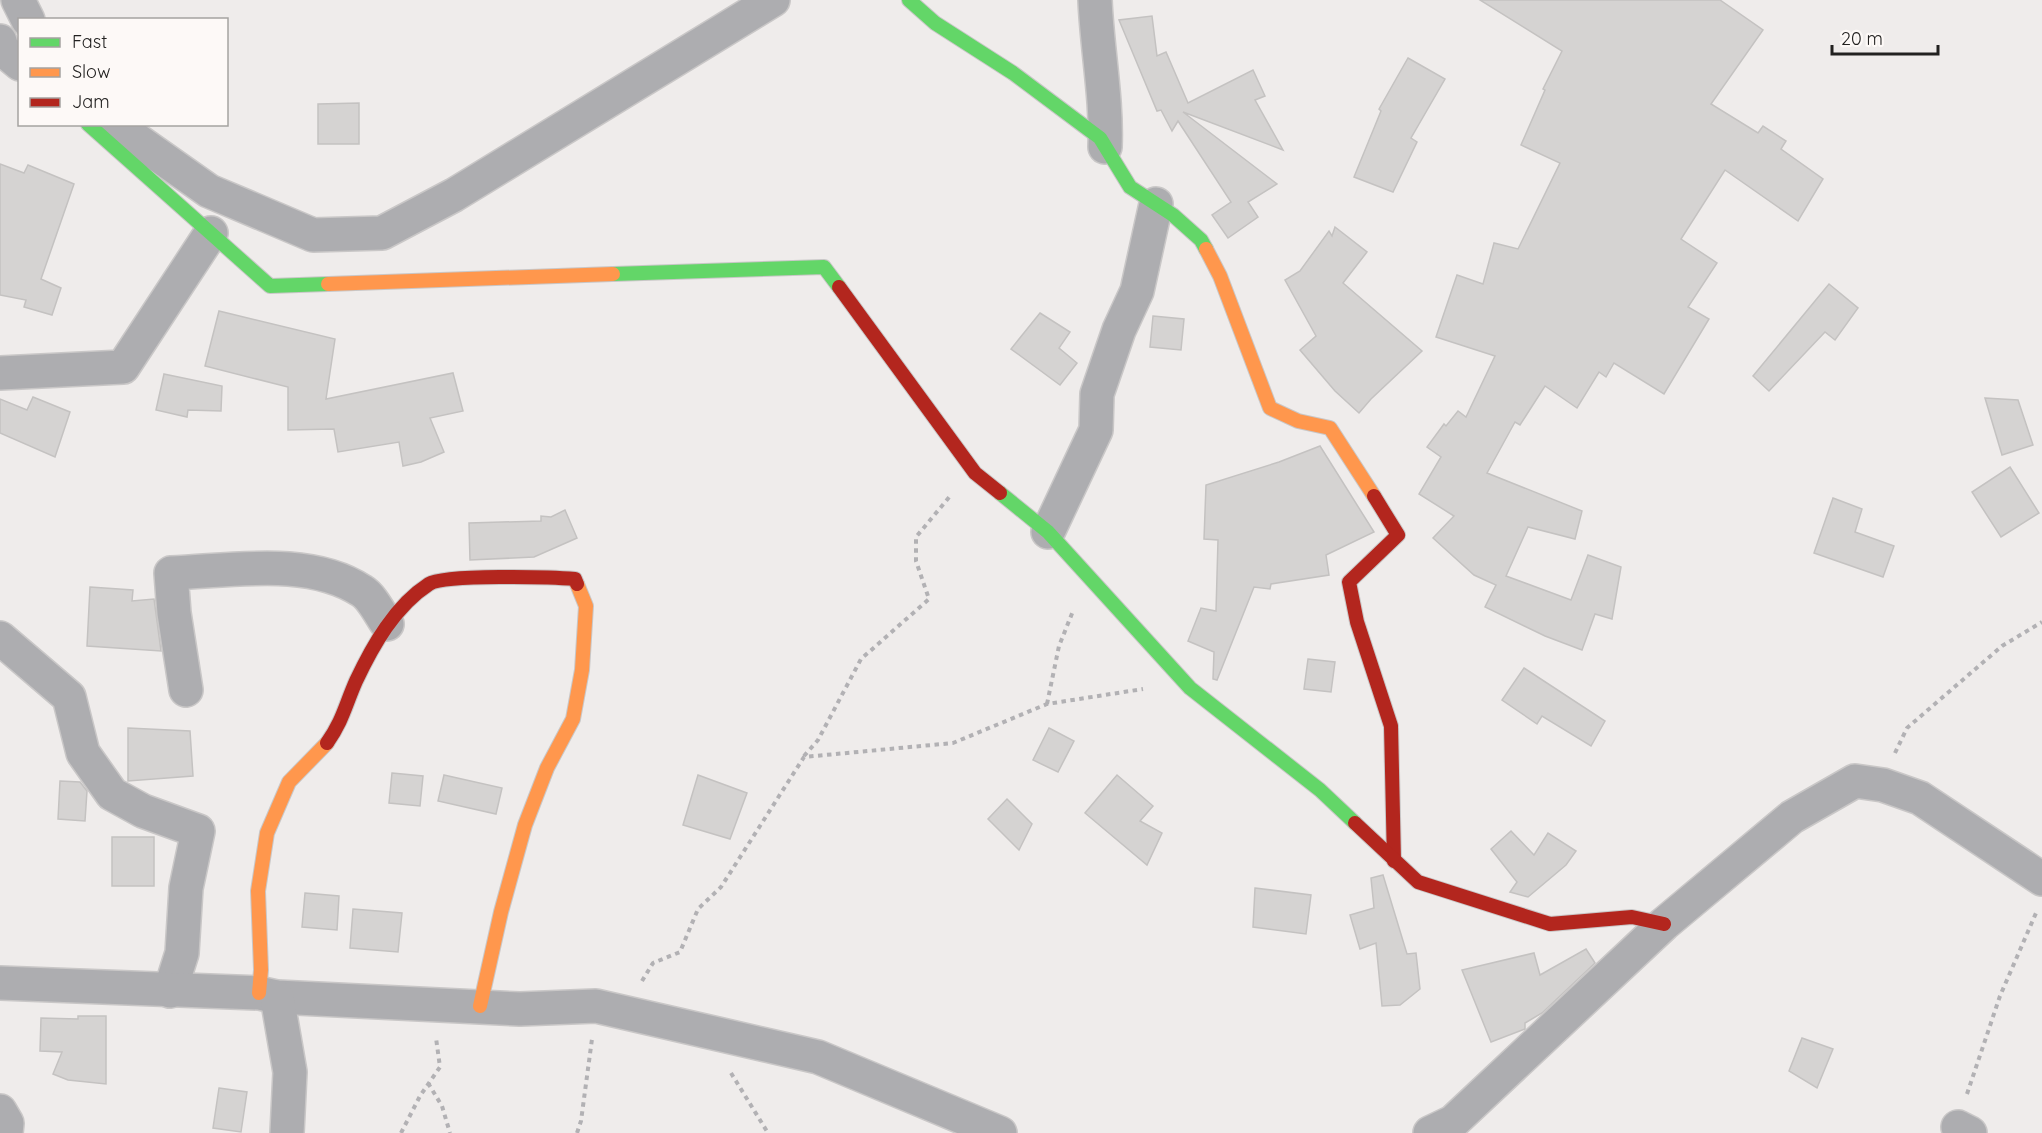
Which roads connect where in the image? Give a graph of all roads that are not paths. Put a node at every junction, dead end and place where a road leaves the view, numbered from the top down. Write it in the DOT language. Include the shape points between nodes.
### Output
graph roads {
  1 [pos="18,0"];
  2 [pos="773,0"];
  3 [pos="909,0"];
  4 [pos="1095,0"];
  5 [pos="27,18"];
  6 [pos="0,41"];
  7 [pos="18,62"];
  8 [pos="90,126"];
  9 [pos="117,126"];
  10 [pos="1105,147"];
  11 [pos="1156,204"];
  12 [pos="210,232"];
  13 [pos="0,373"];
  14 [pos="1048,532"];
  15 [pos="387,624"];
  16 [pos="0,638"];
  17 [pos="186,690"];
  18 [pos="1394,861"];
  19 [pos="2040,894"];
  20 [pos="1665,924"];
  21 [pos="0,983"];
  22 [pos="170,991"];
  23 [pos="268,995"];
  24 [pos="480,1006"];
  25 [pos="0,1111"];
  26 [pos="1444,1129"];
  27 [pos="6,1133"];
  28 [pos="287,1133"];
  29 [pos="1000,1133"];
  1 -- 5 [label="street"];
  2 -- 9 [label="street" via="454,195 381,233 313,235 209,191"];
  3 -- 10 [label="street" via="935,23 1013,73 1100,138"];
  4 -- 10 [label="street" via="1107,110"];
  6 -- 7 [label="street" via="2,49"];
  8 -- 12 [label="street"];
  10 -- 11 [label="street" via="1130,187"];
  11 -- 14 [label="street" via="1137,291 1097,394 1096,430"];
  11 -- 18 [label="street" via="1201,240 1220,276 1270,408 1299,421 1330,428 1398,535 1349,582 1357,622 1391,726"];
  12 -- 13 [label="street" via="123,367"];
  12 -- 14 [label="street" via="270,286 824,267 975,472"];
  14 -- 18 [label="street" via="1190,688 1320,790"];
  15 -- 17 [label="street" via="364,591 323,573 273,569 171,573"];
  15 -- 23 [label="street" via="356,682 343,719 320,753 289,782 267,833 258,891 261,970"];
  15 -- 24 [label="street" via="431,582 529,575 575,579 586,606 582,670 573,719 547,768 525,825"];
  16 -- 22 [label="street" via="69,697 83,753 112,794 198,831 186,888 182,953"];
  18 -- 20 [label="street" via="1418,882 1550,924 1632,917"];
  19 -- 20 [label="street" via="1920,798 1883,785 1855,781 1792,818"];
  20 -- 26 [label="street"];
  21 -- 22 [label="street"];
  22 -- 23 [label="street"];
  23 -- 24 [label="street"];
  23 -- 28 [label="street" via="290,1072"];
  24 -- 29 [label="street" via="596,1006 818,1058"];
  25 -- 27 [label="street" via="7,1123"];
}
